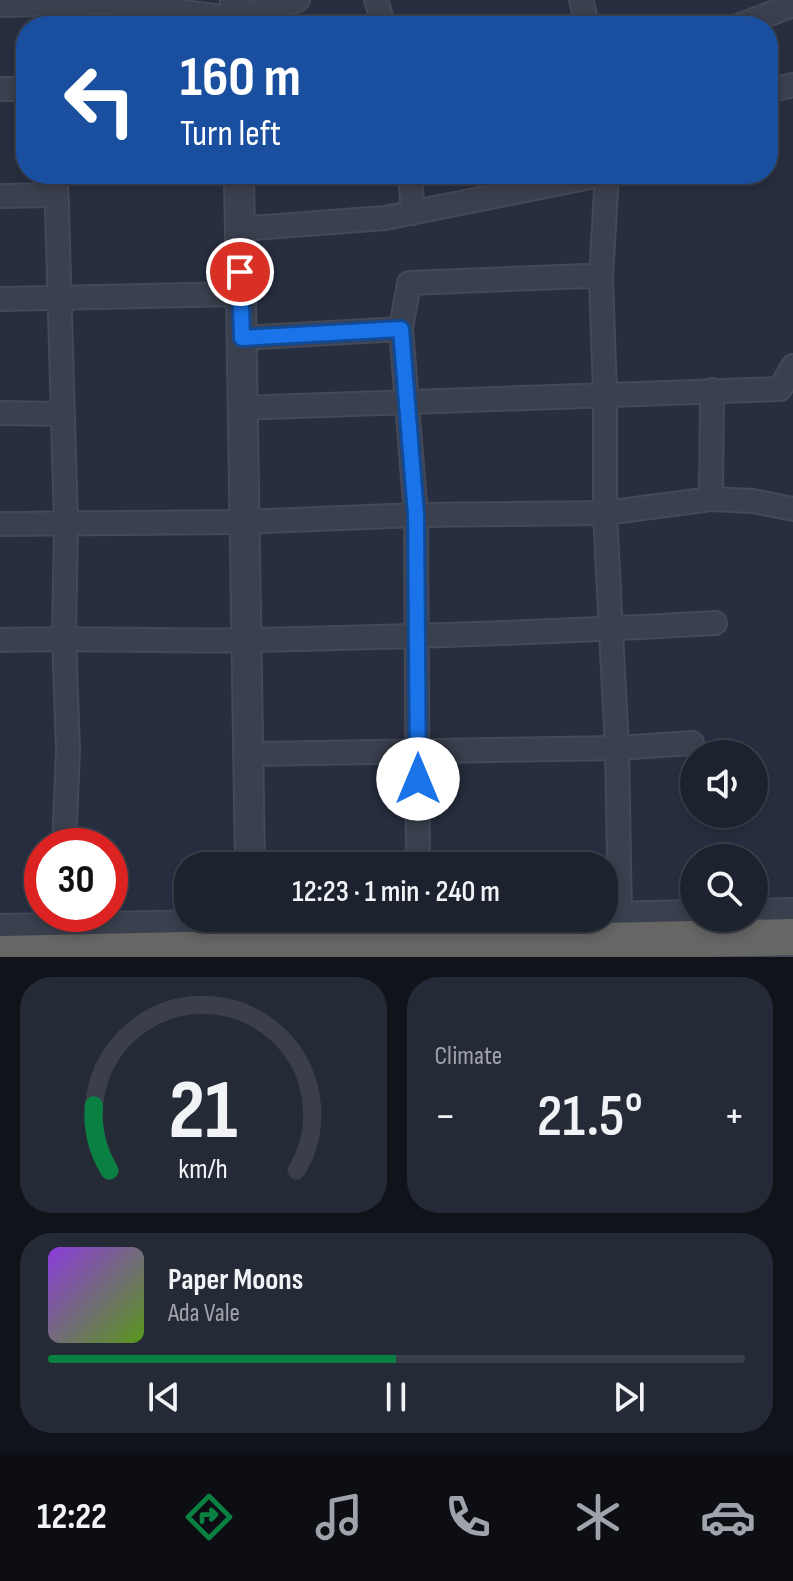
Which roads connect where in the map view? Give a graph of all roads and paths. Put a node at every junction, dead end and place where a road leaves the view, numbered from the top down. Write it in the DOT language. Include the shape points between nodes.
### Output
graph roads {
  1 [pos="298,0"];
  2 [pos="112,1"];
  3 [pos="0,5"];
  4 [pos="793,5"];
  5 [pos="236,15"];
  6 [pos="764,16"];
  7 [pos="56,184"];
  8 [pos="239,184"];
  9 [pos="411,184"];
  10 [pos="557,184"];
  11 [pos="606,184"];
  12 [pos="0,196"];
  13 [pos="413,213"];
  14 [pos="239,229"];
  15 [pos="601,278"];
  16 [pos="240,294"];
  17 [pos="57,296"];
  18 [pos="0,299"];
  19 [pos="401,329"];
  20 [pos="242,338"];
  21 [pos="793,366"];
  22 [pos="712,390"];
  23 [pos="605,394"];
  24 [pos="407,402"];
  25 [pos="243,408"];
  26 [pos="0,413"];
  27 [pos="62,414"];
  28 [pos="711,499"];
  29 [pos="793,509"];
  30 [pos="605,513"];
  31 [pos="416,515"];
  32 [pos="244,522"];
  33 [pos="0,524"];
  34 [pos="66,524"];
  35 [pos="715,623"];
  36 [pos="610,629"];
  37 [pos="418,634"];
  38 [pos="64,637"];
  39 [pos="0,640"];
  40 [pos="246,641"];
  41 [pos="680,744"];
  42 [pos="617,748"];
  43 [pos="419,750"];
  44 [pos="248,754"];
  45 [pos="65,828"];
  46 [pos="250,852"];
  47 [pos="418,852"];
  48 [pos="614,852"];
  49 [pos="793,913"];
  50 [pos="768,914"];
  51 [pos="680,915"];
  52 [pos="618,917"];
  53 [pos="128,921"];
  54 [pos="174,922"];
  55 [pos="24,926"];
  56 [pos="0,929"];
  57 [pos="793,937"];
  58 [pos="0,954"];
  1 -- 5 [label="street"];
  2 -- 3 [label="street"];
  2 -- 5 [label="street"];
  4 -- 6 [label="street"];
  7 -- 12 [label="street"];
  7 -- 17 [label="street"];
  8 -- 14 [label="street"];
  9 -- 13 [label="street"];
  10 -- 13 [label="street"];
  11 -- 15 [label="street"];
  13 -- 14 [label="street"];
  14 -- 16 [label="street"];
  15 -- 19 [label="street" via="409,283"];
  15 -- 23 [label="street"];
  16 -- 17 [label="street"];
  16 -- 20 [label="street"];
  17 -- 18 [label="street"];
  17 -- 27 [label="street"];
  19 -- 20 [label="street"];
  19 -- 24 [label="street"];
  20 -- 25 [label="street"];
  21 -- 22 [label="street" via="780,389"];
  22 -- 23 [label="street"];
  22 -- 28 [label="street"];
  23 -- 24 [label="street"];
  23 -- 30 [label="street"];
  24 -- 25 [label="street"];
  24 -- 31 [label="street"];
  25 -- 32 [label="street"];
  26 -- 27 [label="street"];
  27 -- 34 [label="street"];
  28 -- 29 [label="street"];
  28 -- 30 [label="street"];
  30 -- 31 [label="street"];
  30 -- 36 [label="street"];
  31 -- 32 [label="street"];
  31 -- 37 [label="street"];
  32 -- 34 [label="street"];
  32 -- 40 [label="street"];
  33 -- 34 [label="street"];
  34 -- 38 [label="street"];
  35 -- 36 [label="street"];
  36 -- 37 [label="street"];
  36 -- 42 [label="street"];
  37 -- 40 [label="street"];
  37 -- 43 [label="street"];
  38 -- 39 [label="street"];
  38 -- 40 [label="street"];
  38 -- 45 [label="street"];
  40 -- 44 [label="street"];
  41 -- 42 [label="street"];
  42 -- 43 [label="street"];
  42 -- 48 [label="street"];
  43 -- 44 [label="street"];
  43 -- 47 [label="street"];
  44 -- 46 [label="street"];
  49 -- 50 [label="street"];
  51 -- 52 [label="street"];
  53 -- 54 [label="street"];
  55 -- 56 [label="street"];
  57 -- 58 [label="highway"];
}
